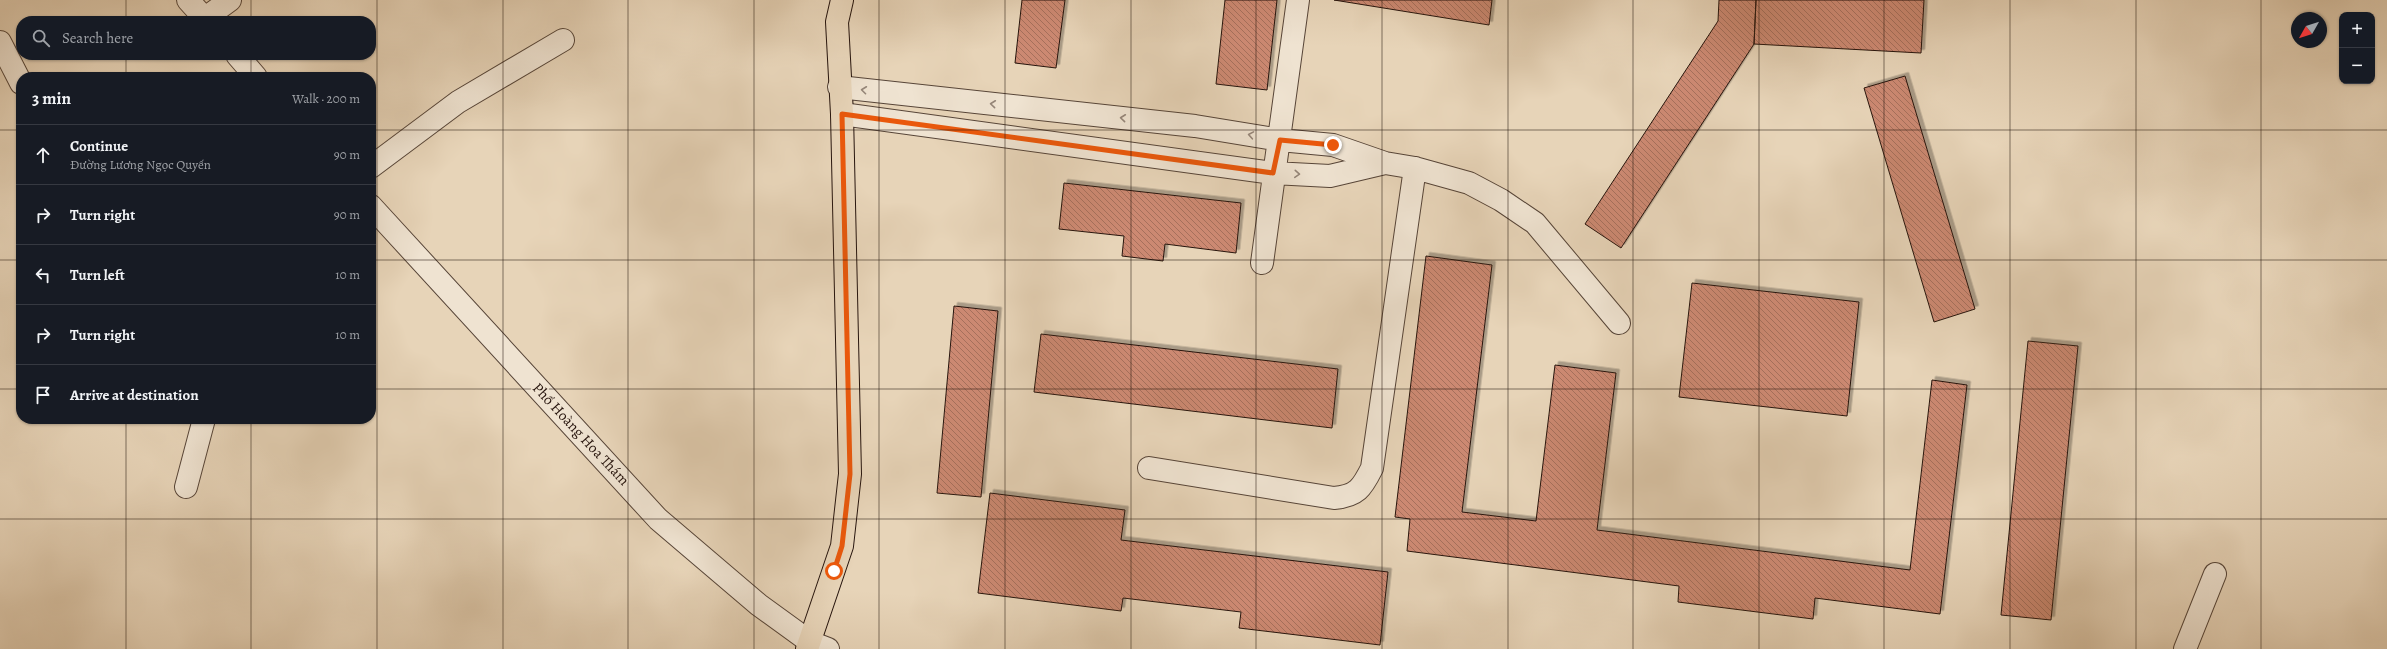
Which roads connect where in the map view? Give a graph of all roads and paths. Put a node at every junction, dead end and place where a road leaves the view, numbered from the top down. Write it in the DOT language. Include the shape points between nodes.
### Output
graph roads {
  1 [pos="188,0"];
  2 [pos="230,0"];
  3 [pos="828,0"];
  4 [pos="842,0"];
  5 [pos="1298,0"];
  6 [pos="202,16"];
  7 [pos="211,16"];
  8 [pos="836,22"];
  9 [pos="563,40"];
  10 [pos="0,42"];
  11 [pos="241,60"];
  12 [pos="252,72"];
  13 [pos="16,73"];
  14 [pos="840,87"];
  15 [pos="842,114"];
  16 [pos="1280,140"];
  17 [pos="376,163"];
  18 [pos="1385,163"];
  19 [pos="1414,168"];
  20 [pos="1273,173"];
  21 [pos="376,211"];
  22 [pos="1262,262"];
  23 [pos="1619,323"];
  24 [pos="203,424"];
  25 [pos="1149,468"];
  26 [pos="186,486"];
  27 [pos="2215,574"];
  28 [pos="815,647"];
  29 [pos="2185,649"];
  1 -- 6 [label="street"];
  2 -- 7 [label="street"];
  3 -- 8 [label="main road"];
  4 -- 8 [label="main road"];
  5 -- 16 [label="street"];
  8 -- 14 [label="main road"];
  9 -- 17 [label="street" via="458,102"];
  10 -- 13 [label="street"];
  11 -- 12 [label="street"];
  14 -- 15 [label="main road"];
  16 -- 14 [label="street, one-way" via="1194,126"];
  15 -- 20 [label="street"];
  15 -- 28 [label="main road" via="850,474 842,546"];
  16 -- 18 [label="street" via="1333,145"];
  16 -- 20 [label="street"];
  18 -- 19 [label="street"];
  20 -- 18 [label="street, one-way" via="1330,176"];
  19 -- 23 [label="street" via="1469,184 1501,200 1535,223"];
  19 -- 25 [label="street" via="1372,468 1363,486 1349,497 1334,498"];
  20 -- 22 [label="street"];
  21 -- 28 [label="street, Phố Hoàng Hoa Thám" via="658,519 758,605"];
  24 -- 26 [label="street"];
  27 -- 29 [label="street"];
}
